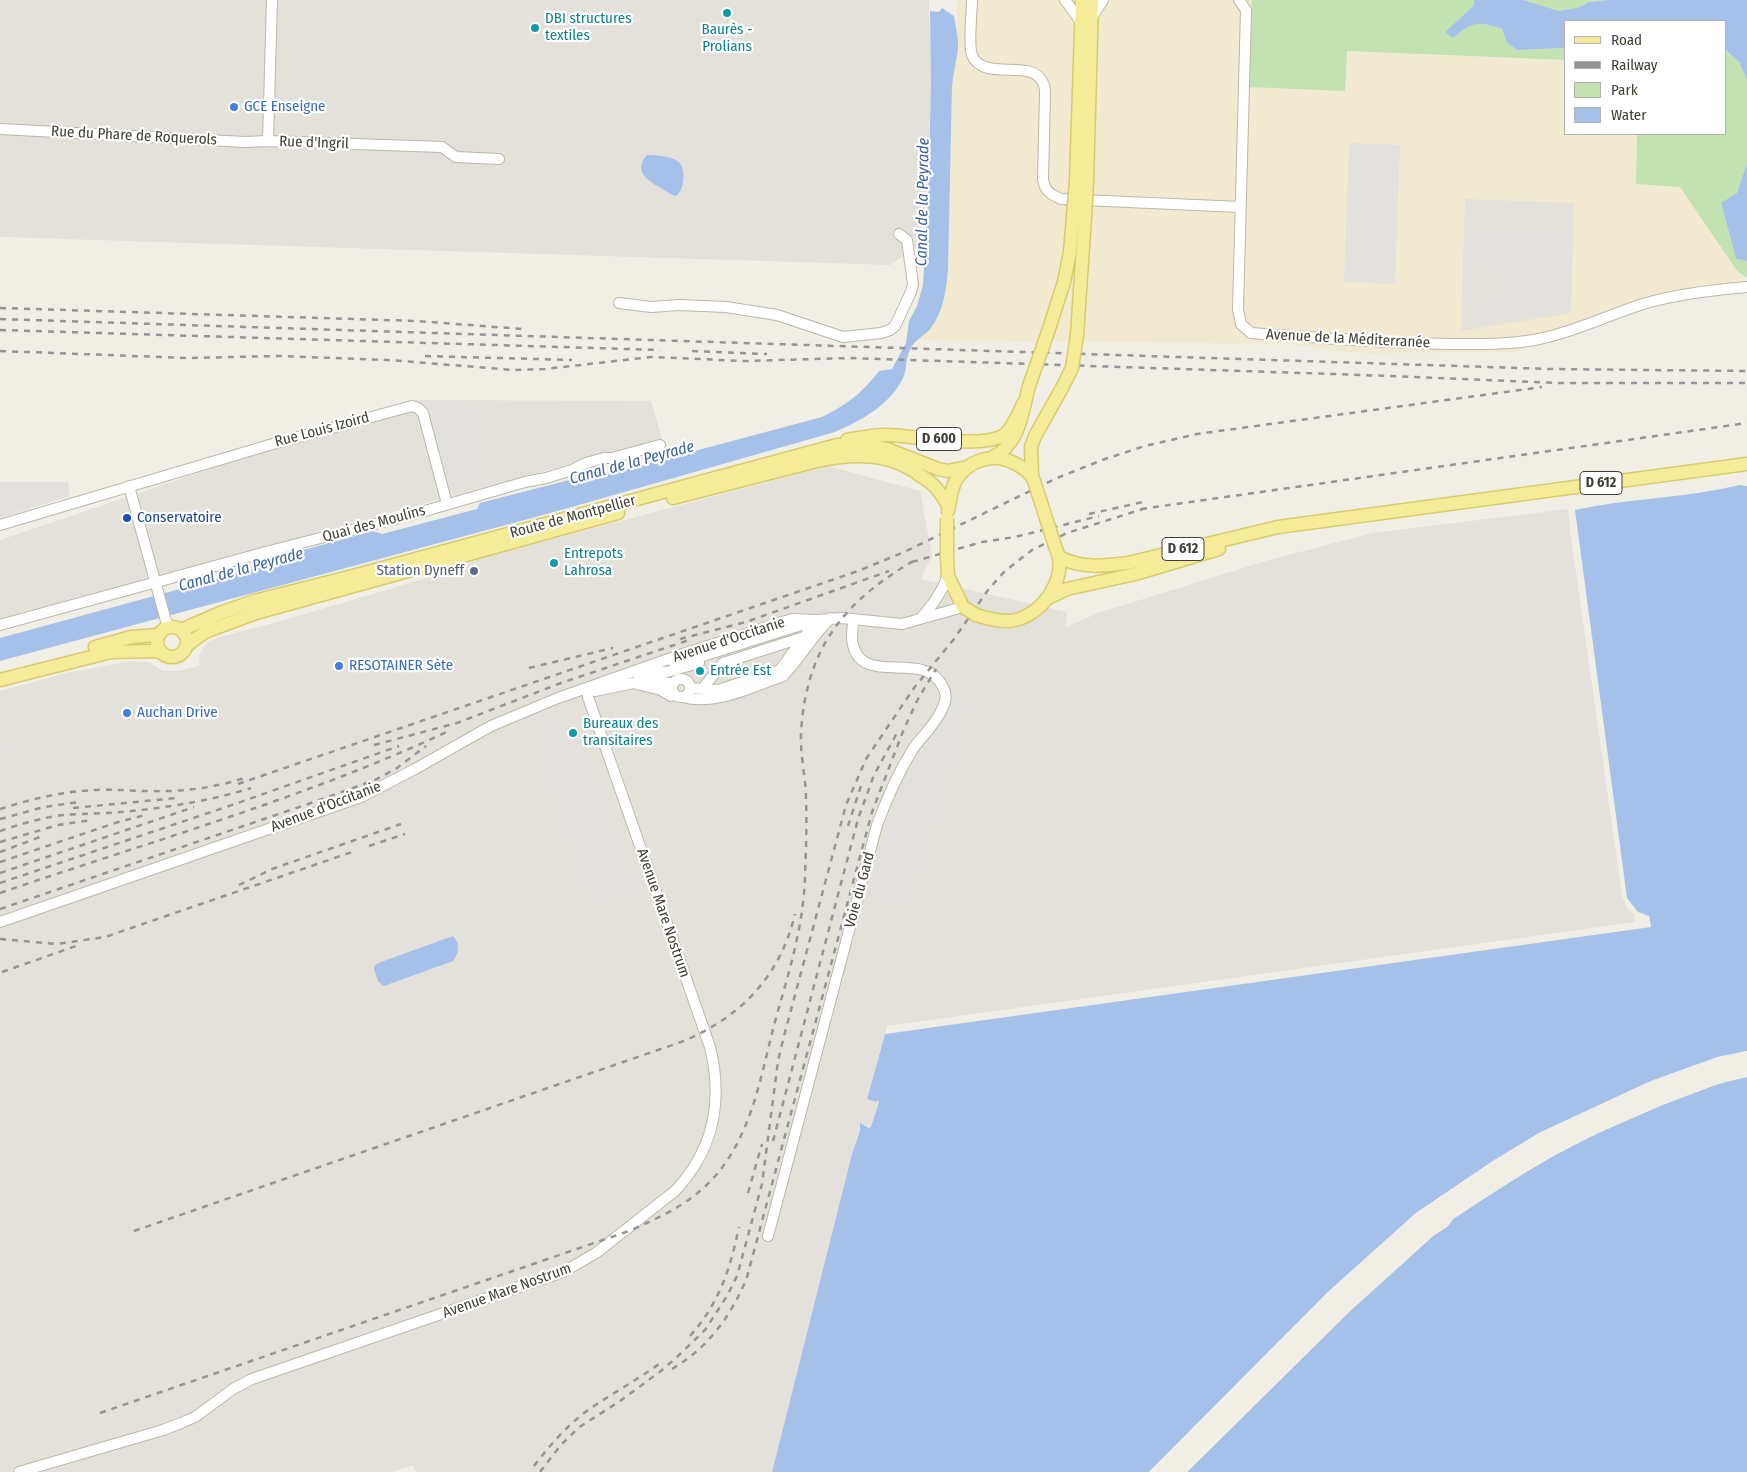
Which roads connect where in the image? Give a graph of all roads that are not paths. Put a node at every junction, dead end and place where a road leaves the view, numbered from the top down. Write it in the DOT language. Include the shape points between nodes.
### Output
graph roads {
  1 [pos="272,0"];
  2 [pos="972,0"];
  3 [pos="1065,0"];
  4 [pos="1082,0"];
  5 [pos="1092,0"];
  6 [pos="1103,0"];
  7 [pos="1240,0"];
  8 [pos="1087,20"];
  9 [pos="0,129"];
  10 [pos="268,141"];
  11 [pos="499,159"];
  12 [pos="1240,207"];
  13 [pos="1079,216"];
  14 [pos="899,234"];
  15 [pos="1747,287"];
  16 [pos="620,303"];
  17 [pos="1024,402"];
  18 [pos="660,445"];
  19 [pos="837,445"];
  20 [pos="993,457"];
  21 [pos="1747,464"];
  22 [pos="967,467"];
  23 [pos="1033,478"];
  24 [pos="128,486"];
  25 [pos="448,504"];
  26 [pos="948,513"];
  27 [pos="1308,524"];
  28 [pos="0,525"];
  29 [pos="1058,553"];
  30 [pos="948,576"];
  31 [pos="157,588"];
  32 [pos="1046,599"];
  33 [pos="963,607"];
  34 [pos="831,618"];
  35 [pos="817,620"];
  36 [pos="853,620"];
  37 [pos="920,620"];
  38 [pos="0,625"];
  39 [pos="168,628"];
  40 [pos="804,637"];
  41 [pos="186,646"];
  42 [pos="160,652"];
  43 [pos="0,673"];
  44 [pos="628,673"];
  45 [pos="0,680"];
  46 [pos="673,684"];
  47 [pos="587,688"];
  48 [pos="690,688"];
  49 [pos="703,688"];
  50 [pos="676,696"];
  51 [pos="0,922"];
  52 [pos="768,1236"];
  53 [pos="19,1472"];
  1 -- 10 [label="street, Rue d'Ingril"];
  2 -- 12 [label="street" via="971,52 975,62 983,67 1030,72 1038,75 1043,83 1043,179 1044,188 1051,194 1061,199"];
  3 -- 8 [label="street"];
  4 -- 8 [label="main road, D 600"];
  5 -- 8 [label="main road, D 600"];
  6 -- 8 [label="street"];
  7 -- 12 [label="street, Avenue de la Méditerranée" via="1246,10"];
  8 -- 13 [label="main road, D 600, bridge"];
  9 -- 10 [label="street, Rue du Phare de Roquerols"];
  10 -- 11 [label="street, Rue d'Ingril" via="442,147 456,156"];
  12 -- 15 [label="street, Avenue de la Méditerranée" via="1238,309 1241,324 1252,333 1393,343 1518,342 1573,330 1666,298"];
  13 -- 17 [label="main road, D 600, bridge" via="1064,282"];
  13 -- 23 [label="main road, D 600, bridge" via="1077,335 1072,368 1031,447"];
  14 -- 16 [label="street" via="907,240 913,284 895,326 886,332 843,337 777,315 726,307 651,307"];
  17 -- 19 [label="main road, D 600" via="1004,435 990,439 965,442 887,435"];
  17 -- 20 [label="main road, D 600" via="1013,440 1002,453"];
  18 -- 25 [label="street, Quai des Moulins"];
  19 -- 22 [label="main road, Route de Montpellier" via="871,446 948,471"];
  19 -- 39 [label="main road, Route de Montpellier" via="254,601"];
  20 -- 22 [label="main road"];
  20 -- 23 [label="main road" via="1022,466"];
  21 -- 27 [label="main road, D 612"];
  22 -- 26 [label="main road" via="956,480"];
  23 -- 29 [label="main road, bridge"];
  24 -- 25 [label="street, Rue Louis Izoird" via="412,406 423,413"];
  24 -- 28 [label="street, Rue Louis Izoird"];
  24 -- 31 [label="street"];
  25 -- 31 [label="street, Quai des Moulins"];
  26 -- 30 [label="main road, bridge"];
  26 -- 41 [label="main road, Route de Montpellier" via="935,487 916,472 870,455 840,456 298,600 205,632"];
  27 -- 29 [label="main road, D 612" via="1278,527 1112,565 1071,564"];
  27 -- 32 [label="main road, D 612" via="1135,574 1067,589"];
  29 -- 32 [label="main road" via="1059,569 1054,588"];
  30 -- 33 [label="main road"];
  30 -- 37 [label="street" via="941,593"];
  31 -- 38 [label="street, Quai des Moulins"];
  31 -- 39 [label="street"];
  32 -- 33 [label="main road, bridge" via="1032,612 1010,621 996,621"];
  33 -- 37 [label="street, Avenue d'Occitanie"];
  34 -- 35 [label="street, Avenue d'Occitanie"];
  34 -- 36 [label="street, Avenue d'Occitanie"];
  34 -- 50 [label="street" via="783,676 713,700"];
  35 -- 40 [label="street"];
  35 -- 44 [label="street, Avenue d'Occitanie" via="796,632 684,668"];
  36 -- 37 [label="street, Avenue d'Occitanie" via="902,624"];
  36 -- 52 [label="street, Voie du Gard" via="852,639 861,659 870,665 927,670 939,680 946,695 942,711 898,774 877,825"];
  39 -- 41 [label="main road" via="186,638"];
  39 -- 42 [label="main road" via="156,644"];
  39 -- 43 [label="main road, Route de Montpellier"];
  40 -- 49 [label="street" via="723,663"];
  40 -- 49 [label="street" via="780,670 718,690"];
  41 -- 42 [label="main road" via="176,657 167,657"];
  42 -- 45 [label="main road" via="110,652"];
  44 -- 46 [label="street"];
  44 -- 47 [label="street, Avenue d'Occitanie"];
  46 -- 48 [label="street" via="683,679"];
  46 -- 50 [label="street" via="672,691"];
  47 -- 50 [label="street" via="596,691 640,683"];
  47 -- 51 [label="street, Avenue d'Occitanie" via="491,726 361,797"];
  47 -- 53 [label="street, Avenue Mare Nostrum" via="714,1066 716,1100 713,1122 706,1144 685,1180 596,1253 564,1272 252,1379 195,1417 163,1430"];
  48 -- 49 [label="street"];
  48 -- 50 [label="street" via="688,694"];
}
